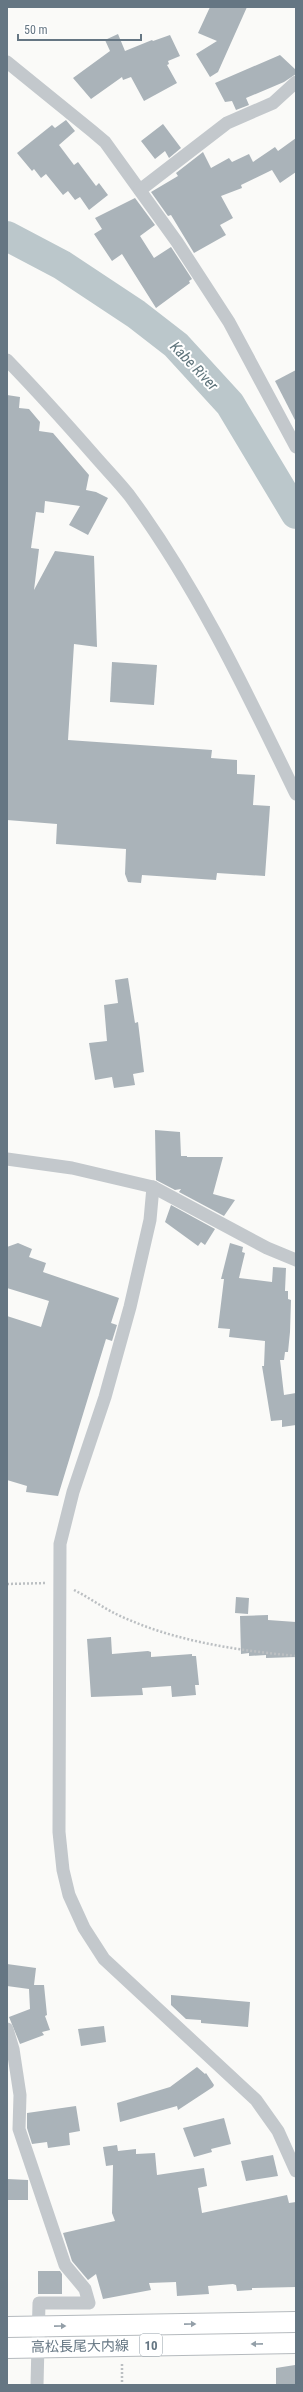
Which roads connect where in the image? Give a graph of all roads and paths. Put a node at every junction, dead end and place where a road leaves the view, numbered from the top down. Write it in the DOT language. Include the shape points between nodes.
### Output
graph roads {
  1 [pos="7,62"];
  2 [pos="296,82"];
  3 [pos="140,190"];
  4 [pos="7,360"];
  5 [pos="296,447"];
  6 [pos="296,794"];
  7 [pos="7,1159"];
  8 [pos="153,1187"];
  9 [pos="296,1260"];
  10 [pos="59,1583"];
  11 [pos="7,1584"];
  12 [pos="296,1656"];
  13 [pos="7,2029"];
  14 [pos="296,2171"];
  15 [pos="296,2322"];
  16 [pos="39,2326"];
  17 [pos="7,2327"];
  18 [pos="296,2343"];
  19 [pos="38,2347"];
  20 [pos="7,2348"];
  21 [pos="37,2385"];
  1 -- 3 [label="street" via="105,142"];
  2 -- 3 [label="street" via="273,103 227,123"];
  3 -- 5 [label="street" via="229,322"];
  4 -- 6 [label="street" via="128,494 154,531 187,583 224,650"];
  7 -- 8 [label="street" via="72,1168"];
  8 -- 9 [label="street" via="267,1248"];
  8 -- 10 [label="street" via="150,1220 130,1307 106,1397 73,1492 60,1544"];
  10 -- 11 [label="path"];
  10 -- 12 [label="path" via="116,1614 165,1632 240,1651"];
  10 -- 14 [label="street" via="60,1832 63,1870 70,1895 84,1928 104,1958 256,2100 278,2131"];
  13 -- 16 [label="street" via="13,2049 20,2095 19,2129 65,2266 85,2289 89,2303 39,2303"];
  16 -- 15 [label="main road, 高松長尾大内線 / 10, one-way"];
  16 -- 17 [label="main road, 高松長尾大内線 / 10"];
  16 -- 19 [label="street"];
  18 -- 19 [label="main road, 高松長尾大内線 / 10, one-way"];
  19 -- 20 [label="main road, 高松長尾大内線 / 10"];
  19 -- 21 [label="street"];
}
